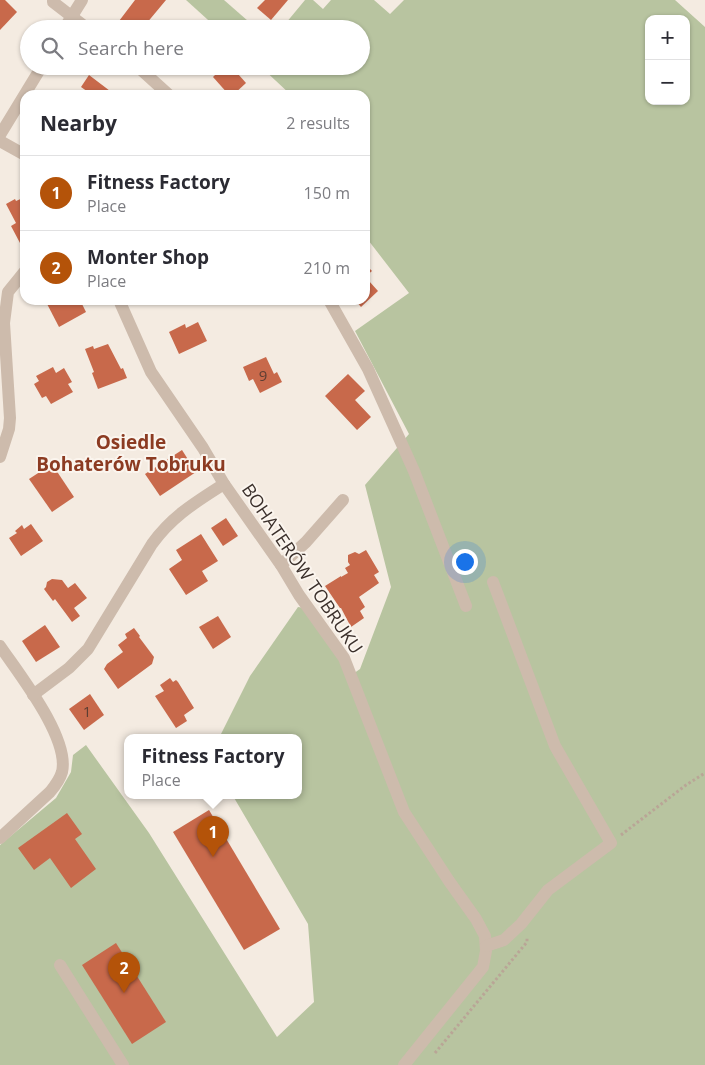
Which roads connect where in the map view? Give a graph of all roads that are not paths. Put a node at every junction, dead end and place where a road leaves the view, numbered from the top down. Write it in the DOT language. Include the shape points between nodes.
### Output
graph roads {
  1 [pos="53,0"];
  2 [pos="82,0"];
  3 [pos="72,16"];
  4 [pos="70,20"];
  5 [pos="77,20"];
  6 [pos="37,75"];
  7 [pos="148,75"];
  8 [pos="27,90"];
  9 [pos="164,90"];
  10 [pos="20,102"];
  11 [pos="0,135"];
  12 [pos="0,141"];
  13 [pos="20,152"];
  14 [pos="20,277"];
  15 [pos="120,305"];
  16 [pos="332,305"];
  17 [pos="0,457"];
  18 [pos="224,484"];
  19 [pos="343,500"];
  20 [pos="281,565"];
  21 [pos="493,582"];
  22 [pos="466,606"];
  23 [pos="0,646"];
  24 [pos="33,694"];
  25 [pos="0,838"];
  26 [pos="486,946"];
  27 [pos="60,965"];
  28 [pos="123,1065"];
  29 [pos="404,1065"];
  1 -- 3 [label="street"];
  2 -- 3 [label="street"];
  3 -- 4 [label="street"];
  3 -- 5 [label="street"];
  6 -- 8 [label="street"];
  7 -- 9 [label="street"];
  10 -- 11 [label="street"];
  12 -- 13 [label="street"];
  14 -- 17 [label="street" via="8,292 4,324 10,418"];
  15 -- 18 [label="street, BOHATERÓW TOBRUKU" via="151,372"];
  16 -- 22 [label="street" via="368,369 414,471"];
  18 -- 20 [label="street, BOHATERÓW TOBRUKU"];
  18 -- 24 [label="street" via="164,528 88,649 69,668"];
  19 -- 20 [label="street"];
  20 -- 26 [label="street, BOHATERÓW TOBRUKU" via="344,658 404,812 476,919 485,936"];
  21 -- 26 [label="street" via="555,746 611,843 548,890 504,940"];
  23 -- 24 [label="street"];
  24 -- 25 [label="street" via="57,737 62,771 46,796"];
  26 -- 29 [label="street" via="482,967"];
  27 -- 28 [label="street"];
}
